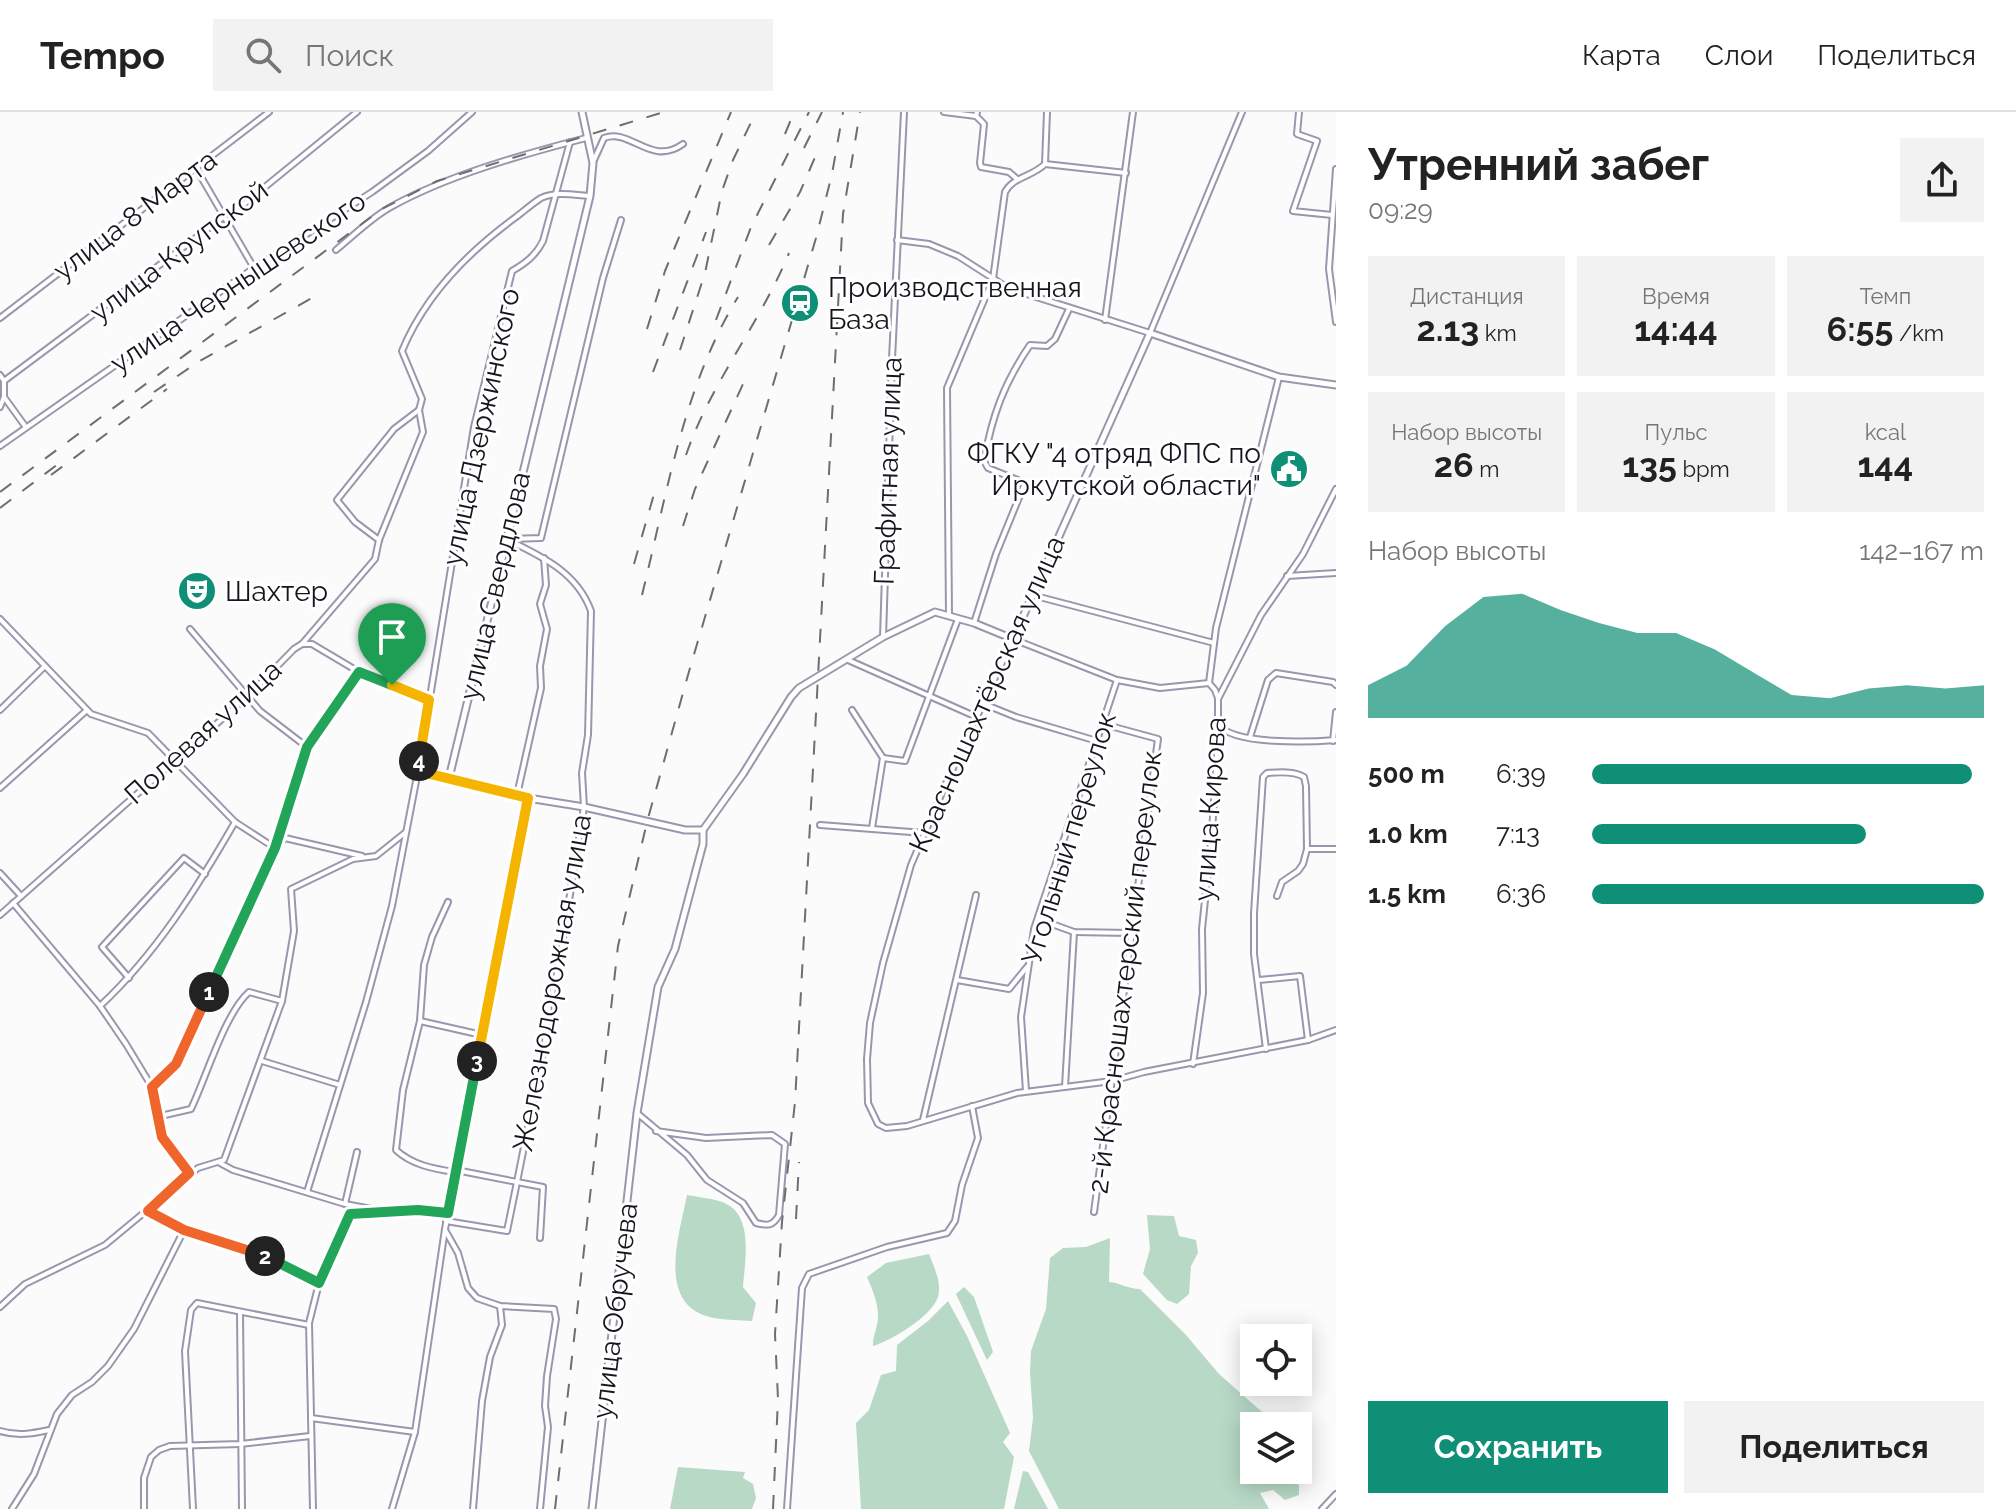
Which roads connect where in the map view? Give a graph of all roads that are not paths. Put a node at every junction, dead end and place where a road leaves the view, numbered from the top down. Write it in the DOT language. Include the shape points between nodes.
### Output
graph roads {
  1 [pos="269,112"];
  2 [pos="357,112"];
  3 [pos="472,112"];
  4 [pos="581,112"];
  5 [pos="904,112"];
  6 [pos="944,112"];
  7 [pos="1047,112"];
  8 [pos="1133,112"];
  9 [pos="1242,112"];
  10 [pos="1299,112"];
  11 [pos="977,114"];
  12 [pos="586,138"];
  13 [pos="570,142"];
  14 [pos="683,144"];
  15 [pos="593,163"];
  16 [pos="1045,164"];
  17 [pos="1336,169"];
  18 [pos="196,170"];
  19 [pos="1126,173"];
  20 [pos="1017,179"];
  21 [pos="556,195"];
  22 [pos="590,196"];
  23 [pos="1332,215"];
  24 [pos="225,216"];
  25 [pos="621,220"];
  26 [pos="897,240"];
  27 [pos="336,250"];
  28 [pos="254,268"];
  29 [pos="993,279"];
  30 [pos="1069,309"];
  31 [pos="0,318"];
  32 [pos="1105,320"];
  33 [pos="1336,322"];
  34 [pos="1150,333"];
  35 [pos="0,375"];
  36 [pos="1279,377"];
  37 [pos="4,381"];
  38 [pos="1336,385"];
  39 [pos="4,397"];
  40 [pos="0,407"];
  41 [pos="419,410"];
  42 [pos="25,426"];
  43 [pos="0,446"];
  44 [pos="1336,489"];
  45 [pos="506,539"];
  46 [pos="379,540"];
  47 [pos="544,556"];
  48 [pos="1336,573"];
  49 [pos="1287,576"];
  50 [pos="1032,595"];
  51 [pos="949,615"];
  52 [pos="959,618"];
  53 [pos="0,619"];
  54 [pos="974,623"];
  55 [pos="190,629"];
  56 [pos="883,637"];
  57 [pos="1013,639"];
  58 [pos="1214,643"];
  59 [pos="302,644"];
  60 [pos="848,660"];
  61 [pos="45,666"];
  62 [pos="359,672"];
  63 [pos="1117,680"];
  64 [pos="1209,683"];
  65 [pos="1336,685"];
  66 [pos="248,696"];
  67 [pos="931,696"];
  68 [pos="1218,699"];
  69 [pos="429,700"];
  70 [pos="984,704"];
  71 [pos="0,710"];
  72 [pos="87,710"];
  73 [pos="852,710"];
  74 [pos="1336,712"];
  75 [pos="979,718"];
  76 [pos="1217,721"];
  77 [pos="1103,724"];
  78 [pos="1250,737"];
  79 [pos="1097,741"];
  80 [pos="1335,741"];
  81 [pos="307,747"];
  82 [pos="883,758"];
  83 [pos="173,760"];
  84 [pos="418,771"];
  85 [pos="449,778"];
  86 [pos="0,788"];
  87 [pos="517,795"];
  88 [pos="528,798"];
  89 [pos="584,807"];
  90 [pos="235,822"];
  91 [pos="820,825"];
  92 [pos="872,828"];
  93 [pos="703,830"];
  94 [pos="406,832"];
  95 [pos="924,833"];
  96 [pos="275,848"];
  97 [pos="1307,849"];
  98 [pos="1336,849"];
  99 [pos="366,857"];
  100 [pos="0,873"];
  101 [pos="205,874"];
  102 [pos="976,895"];
  103 [pos="21,896"];
  104 [pos="1277,896"];
  105 [pos="448,902"];
  106 [pos="13,903"];
  107 [pos="0,915"];
  108 [pos="1038,919"];
  109 [pos="1074,932"];
  110 [pos="1130,933"];
  111 [pos="1027,967"];
  112 [pos="130,979"];
  113 [pos="957,980"];
  114 [pos="1259,980"];
  115 [pos="282,1001"];
  116 [pos="100,1006"];
  117 [pos="420,1021"];
  118 [pos="1336,1030"];
  119 [pos="482,1035"];
  120 [pos="1308,1040"];
  121 [pos="1266,1049"];
  122 [pos="261,1061"];
  123 [pos="1193,1064"];
  124 [pos="1112,1081"];
  125 [pos="340,1085"];
  126 [pos="152,1087"];
  127 [pos="1065,1087"];
  128 [pos="1026,1091"];
  129 [pos="972,1106"];
  130 [pos="637,1113"];
  131 [pos="156,1117"];
  132 [pos="923,1120"];
  133 [pos="656,1131"];
  134 [pos="357,1152"];
  135 [pos="220,1163"];
  136 [pos="456,1171"];
  137 [pos="189,1173"];
  138 [pos="517,1182"];
  139 [pos="307,1192"];
  140 [pos="345,1204"];
  141 [pos="148,1211"];
  142 [pos="1094,1212"];
  143 [pos="390,1213"];
  144 [pos="448,1213"];
  145 [pos="446,1221"];
  146 [pos="445,1229"];
  147 [pos="184,1230"];
  148 [pos="540,1238"];
  149 [pos="319,1283"];
  150 [pos="500,1306"];
  151 [pos="0,1307"];
  152 [pos="240,1312"];
  153 [pos="309,1325"];
  154 [pos="311,1418"];
  155 [pos="49,1430"];
  156 [pos="0,1431"];
  157 [pos="415,1432"];
  158 [pos="310,1436"];
  159 [pos="240,1444"];
  160 [pos="191,1446"];
  161 [pos="1336,1494"];
  162 [pos="12,1509"];
  163 [pos="144,1509"];
  164 [pos="193,1509"];
  165 [pos="242,1509"];
  166 [pos="313,1509"];
  167 [pos="392,1509"];
  168 [pos="473,1509"];
  169 [pos="540,1509"];
  170 [pos="592,1509"];
  171 [pos="787,1509"];
  172 [pos="1322,1509"];
  1 -- 18 [label="street, улица 8 Марта"];
  2 -- 24 [label="street, улица Крупской"];
  3 -- 28 [label="street, улица Чернышевского" via="372,192"];
  4 -- 12 [label="street"];
  5 -- 26 [label="street, Графитная улица"];
  6 -- 11 [label="street"];
  7 -- 16 [label="street"];
  8 -- 19 [label="street"];
  9 -- 34 [label="street, Красношахтёрская улица"];
  10 -- 23 [label="street" via="1297,134 1317,141 1293,211"];
  11 -- 20 [label="street" via="984,124 981,167 1009,172"];
  12 -- 13 [label="street"];
  12 -- 15 [label="street"];
  13 -- 21 [label="street, улица Дзержинского"];
  13 -- 27 [label="street" via="410,197"];
  14 -- 15 [label="street" via="662,152 613,134 604,138"];
  15 -- 22 [label="street, улица Свердлова"];
  16 -- 19 [label="street"];
  16 -- 20 [label="street"];
  17 -- 23 [label="street"];
  18 -- 24 [label="street"];
  18 -- 31 [label="street, улица 8 Марта"];
  19 -- 32 [label="street"];
  20 -- 29 [label="street" via="1005,192"];
  21 -- 22 [label="street"];
  21 -- 41 [label="street" via="543,197 484,241 417,319 402,351 422,399"];
  21 -- 69 [label="street, улица Дзержинского" via="538,251 512,271 474,427"];
  22 -- 45 [label="street, улица Свердлова"];
  23 -- 33 [label="street" via="1329,269"];
  24 -- 28 [label="street"];
  24 -- 37 [label="street, улица Крупской"];
  25 -- 45 [label="street" via="541,538"];
  26 -- 29 [label="street" via="929,244"];
  26 -- 56 [label="street, Графитная улица"];
  28 -- 42 [label="street, улица Чернышевского"];
  29 -- 30 [label="street"];
  29 -- 51 [label="street" via="947,388"];
  30 -- 32 [label="street"];
  30 -- 54 [label="street" via="1055,339 1047,346 1030,345 994,412 984,461 988,468 1025,483"];
  32 -- 34 [label="street"];
  34 -- 36 [label="street"];
  34 -- 50 [label="street, Красношахтёрская улица"];
  35 -- 37 [label="street"];
  36 -- 38 [label="street"];
  36 -- 58 [label="street"];
  37 -- 39 [label="street"];
  39 -- 40 [label="street"];
  39 -- 42 [label="street"];
  41 -- 46 [label="street" via="423,432"];
  41 -- 46 [label="street" via="394,429 337,500"];
  42 -- 43 [label="street, улица Чернышевского"];
  44 -- 49 [label="street, улица Кирова"];
  45 -- 47 [label="street, Железнодорожная улица"];
  45 -- 85 [label="street, улица Свердлова"];
  46 -- 59 [label="street" via="375,559"];
  47 -- 87 [label="street" via="546,585 540,604 547,629 541,688"];
  47 -- 89 [label="street, Железнодорожная улица" via="586,597 591,611"];
  48 -- 49 [label="street"];
  49 -- 68 [label="street, улица Кирова"];
  50 -- 57 [label="street, Красношахтёрская улица"];
  50 -- 58 [label="street"];
  51 -- 52 [label="street"];
  51 -- 56 [label="street" via="935,612"];
  52 -- 54 [label="street"];
  52 -- 67 [label="street"];
  53 -- 61 [label="street"];
  54 -- 57 [label="street"];
  55 -- 66 [label="street"];
  56 -- 60 [label="street"];
  57 -- 63 [label="street"];
  57 -- 70 [label="street, Красношахтёрская улица"];
  58 -- 64 [label="street"];
  59 -- 62 [label="street, Полевая улица" via="312,644"];
  59 -- 66 [label="street, Полевая улица"];
  60 -- 67 [label="street"];
  60 -- 93 [label="street" via="791,697"];
  61 -- 71 [label="street"];
  61 -- 72 [label="street"];
  62 -- 69 [label="street, Полевая улица"];
  62 -- 81 [label="street"];
  63 -- 64 [label="street" via="1160,688"];
  63 -- 77 [label="street, Угольный переулок"];
  64 -- 68 [label="street"];
  65 -- 78 [label="street" via="1276,673 1268,680"];
  66 -- 81 [label="street"];
  66 -- 83 [label="street, Полевая улица"];
  67 -- 75 [label="street"];
  67 -- 82 [label="street" via="905,761"];
  68 -- 76 [label="street, улица Кирова"];
  69 -- 84 [label="street, улица Дзержинского"];
  70 -- 75 [label="street, Красношахтёрская улица"];
  70 -- 79 [label="street"];
  72 -- 83 [label="street" via="148,733"];
  72 -- 86 [label="street"];
  73 -- 82 [label="street"];
  74 -- 80 [label="street"];
  75 -- 95 [label="street, Красношахтёрская улица"];
  76 -- 78 [label="street" via="1227,733"];
  76 -- 123 [label="street, улица Кирова" via="1202,929 1203,993"];
  77 -- 79 [label="street, Угольный переулок"];
  77 -- 110 [label="street, 2-й Красношахтерский переулок" via="1158,739"];
  78 -- 80 [label="street"];
  79 -- 108 [label="street, Угольный переулок"];
  81 -- 96 [label="street"];
  82 -- 92 [label="street"];
  83 -- 90 [label="street"];
  83 -- 103 [label="street, Полевая улица"];
  84 -- 85 [label="street"];
  84 -- 94 [label="street, улица Дзержинского"];
  85 -- 87 [label="street"];
  87 -- 88 [label="street"];
  88 -- 89 [label="street"];
  88 -- 119 [label="street"];
  89 -- 93 [label="street"];
  89 -- 138 [label="street, Железнодорожная улица"];
  90 -- 96 [label="street"];
  90 -- 101 [label="street"];
  91 -- 92 [label="street"];
  92 -- 95 [label="street"];
  93 -- 130 [label="street, улица Обручева" via="675,949 658,987"];
  94 -- 99 [label="street" via="376,856"];
  94 -- 125 [label="street, улица Дзержинского" via="377,967"];
  95 -- 132 [label="street, Красношахтёрская улица" via="891,936 867,1059 868,1103 878,1124 886,1128"];
  96 -- 99 [label="street" via="285,838"];
  96 -- 126 [label="street" via="176,1064"];
  97 -- 98 [label="street"];
  97 -- 104 [label="street" via="1298,871 1282,882"];
  97 -- 114 [label="street" via="1304,777 1267,773 1260,805 1254,913"];
  99 -- 115 [label="street" via="291,889 294,931"];
  100 -- 103 [label="street"];
  101 -- 112 [label="street"];
  101 -- 112 [label="street" via="184,858 102,947"];
  102 -- 113 [label="street"];
  103 -- 106 [label="street, Полевая улица"];
  105 -- 117 [label="street" via="424,965"];
  106 -- 107 [label="street, Полевая улица"];
  106 -- 116 [label="street"];
  108 -- 109 [label="street"];
  108 -- 111 [label="street, Угольный переулок"];
  109 -- 110 [label="street"];
  109 -- 127 [label="street"];
  110 -- 124 [label="street, 2-й Красношахтерский переулок"];
  111 -- 113 [label="street" via="1009,989"];
  111 -- 128 [label="street, Угольный переулок" via="1021,1017"];
  112 -- 116 [label="street"];
  113 -- 132 [label="street"];
  114 -- 120 [label="street" via="1300,976"];
  114 -- 121 [label="street"];
  115 -- 122 [label="street"];
  115 -- 131 [label="street" via="249,992 227,1025 191,1109"];
  116 -- 126 [label="street"];
  117 -- 119 [label="street"];
  117 -- 136 [label="street" via="403,1090 396,1150 428,1167"];
  118 -- 120 [label="street"];
  119 -- 136 [label="street"];
  120 -- 121 [label="street"];
  121 -- 123 [label="street"];
  122 -- 125 [label="street"];
  122 -- 135 [label="street"];
  123 -- 124 [label="street"];
  124 -- 127 [label="street"];
  124 -- 142 [label="street, 2-й Красношахтерский переулок"];
  125 -- 139 [label="street, улица Дзержинского"];
  126 -- 131 [label="street"];
  127 -- 128 [label="street"];
  128 -- 129 [label="street"];
  129 -- 132 [label="street"];
  129 -- 171 [label="street" via="978,1138 947,1233 809,1274 802,1288"];
  130 -- 133 [label="street"];
  130 -- 170 [label="street, улица Обручева"];
  131 -- 137 [label="street" via="162,1137"];
  133 -- 133 [label="street" via="706,1138 772,1135 785,1144 774,1223 756,1223 743,1203 707,1180 687,1155"];
  134 -- 140 [label="street"];
  135 -- 137 [label="street"];
  135 -- 139 [label="street"];
  136 -- 138 [label="street"];
  136 -- 144 [label="street"];
  137 -- 141 [label="street"];
  138 -- 145 [label="street, Железнодорожная улица" via="507,1231"];
  138 -- 148 [label="street" via="543,1187"];
  139 -- 140 [label="street"];
  140 -- 143 [label="street"];
  141 -- 147 [label="street"];
  141 -- 151 [label="street" via="105,1245 25,1284"];
  143 -- 144 [label="street"];
  143 -- 149 [label="street" via="346,1217"];
  144 -- 145 [label="street"];
  145 -- 146 [label="street"];
  146 -- 150 [label="street" via="468,1288 477,1298"];
  146 -- 157 [label="street"];
  147 -- 149 [label="street" via="270,1258"];
  147 -- 155 [label="street" via="134,1329 108,1366 72,1395"];
  149 -- 153 [label="street"];
  150 -- 168 [label="street" via="502,1325 482,1401"];
  150 -- 169 [label="street" via="554,1309 556,1319 547,1376"];
  152 -- 153 [label="street"];
  152 -- 159 [label="street"];
  152 -- 160 [label="street" via="197,1303 191,1310 185,1351"];
  153 -- 154 [label="street"];
  154 -- 157 [label="street"];
  154 -- 158 [label="street"];
  155 -- 156 [label="street" via="12,1435"];
  155 -- 162 [label="street" via="34,1474"];
  157 -- 167 [label="street"];
  158 -- 159 [label="street"];
  158 -- 166 [label="street"];
  159 -- 160 [label="street"];
  159 -- 165 [label="street"];
  160 -- 163 [label="street" via="170,1446 151,1457 144,1478"];
  160 -- 164 [label="street"];
  161 -- 172 [label="street"];
}
